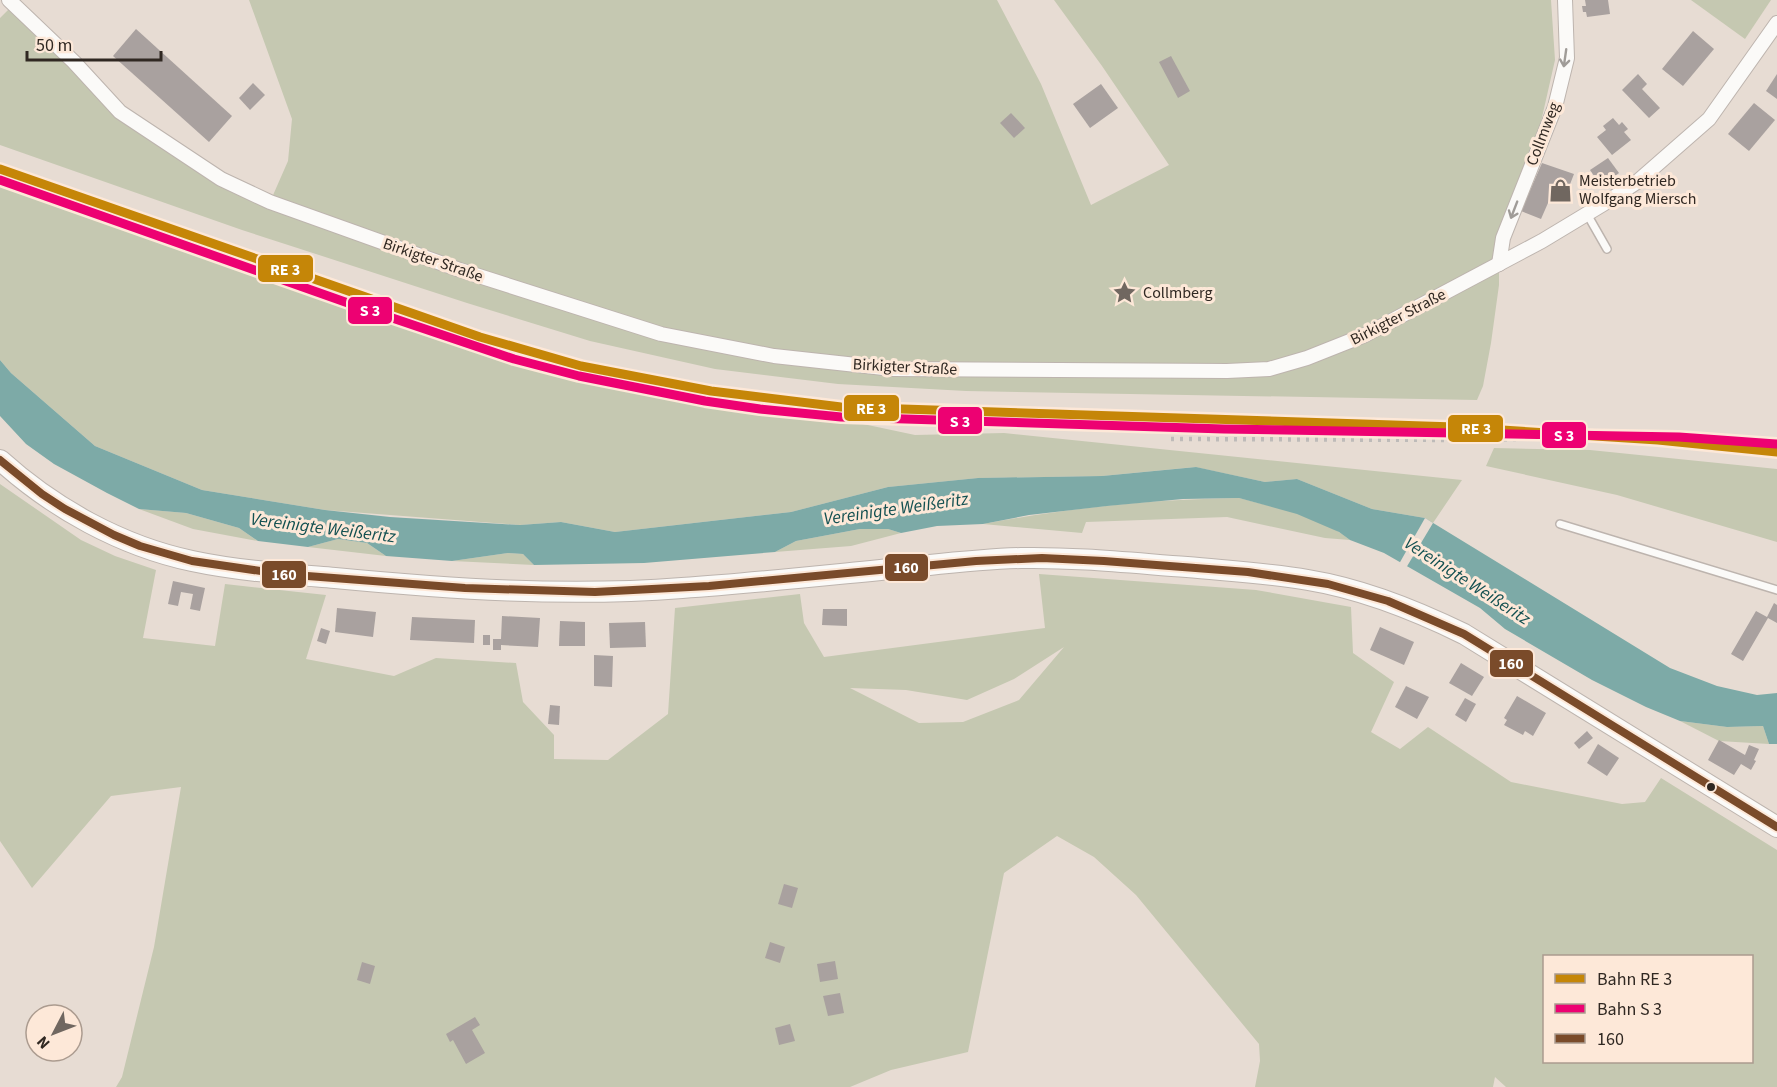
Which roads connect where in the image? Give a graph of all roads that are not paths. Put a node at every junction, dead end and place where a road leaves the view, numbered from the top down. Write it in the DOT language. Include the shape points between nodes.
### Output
graph roads {
  1 [pos="9,0"];
  2 [pos="1565,0"];
  3 [pos="1777,23"];
  4 [pos="1587,214"];
  5 [pos="1607,249"];
  6 [pos="1498,264"];
  7 [pos="0,460"];
  8 [pos="1560,524"];
  9 [pos="1777,590"];
  10 [pos="1777,827"];
  1 -- 6 [label="street, Birkigter Straße" via="120,112 229,183 270,202 526,292 661,334 774,356 892,369 1269,369 1365,336"];
  2 -- 6 [label="street, Collmweg, one-way" via="1567,57 1557,97 1503,238"];
  3 -- 4 [label="street, Birkigter Straße" via="1709,119 1637,182"];
  4 -- 5 [label="lane"];
  4 -- 6 [label="street, Birkigter Straße"];
  7 -- 10 [label="main road" via="54,502 120,538 151,549 189,561 339,579 488,591 584,592 681,588 1020,558 1118,562 1312,580 1387,600 1464,634"];
  8 -- 9 [label="lane"];
}
